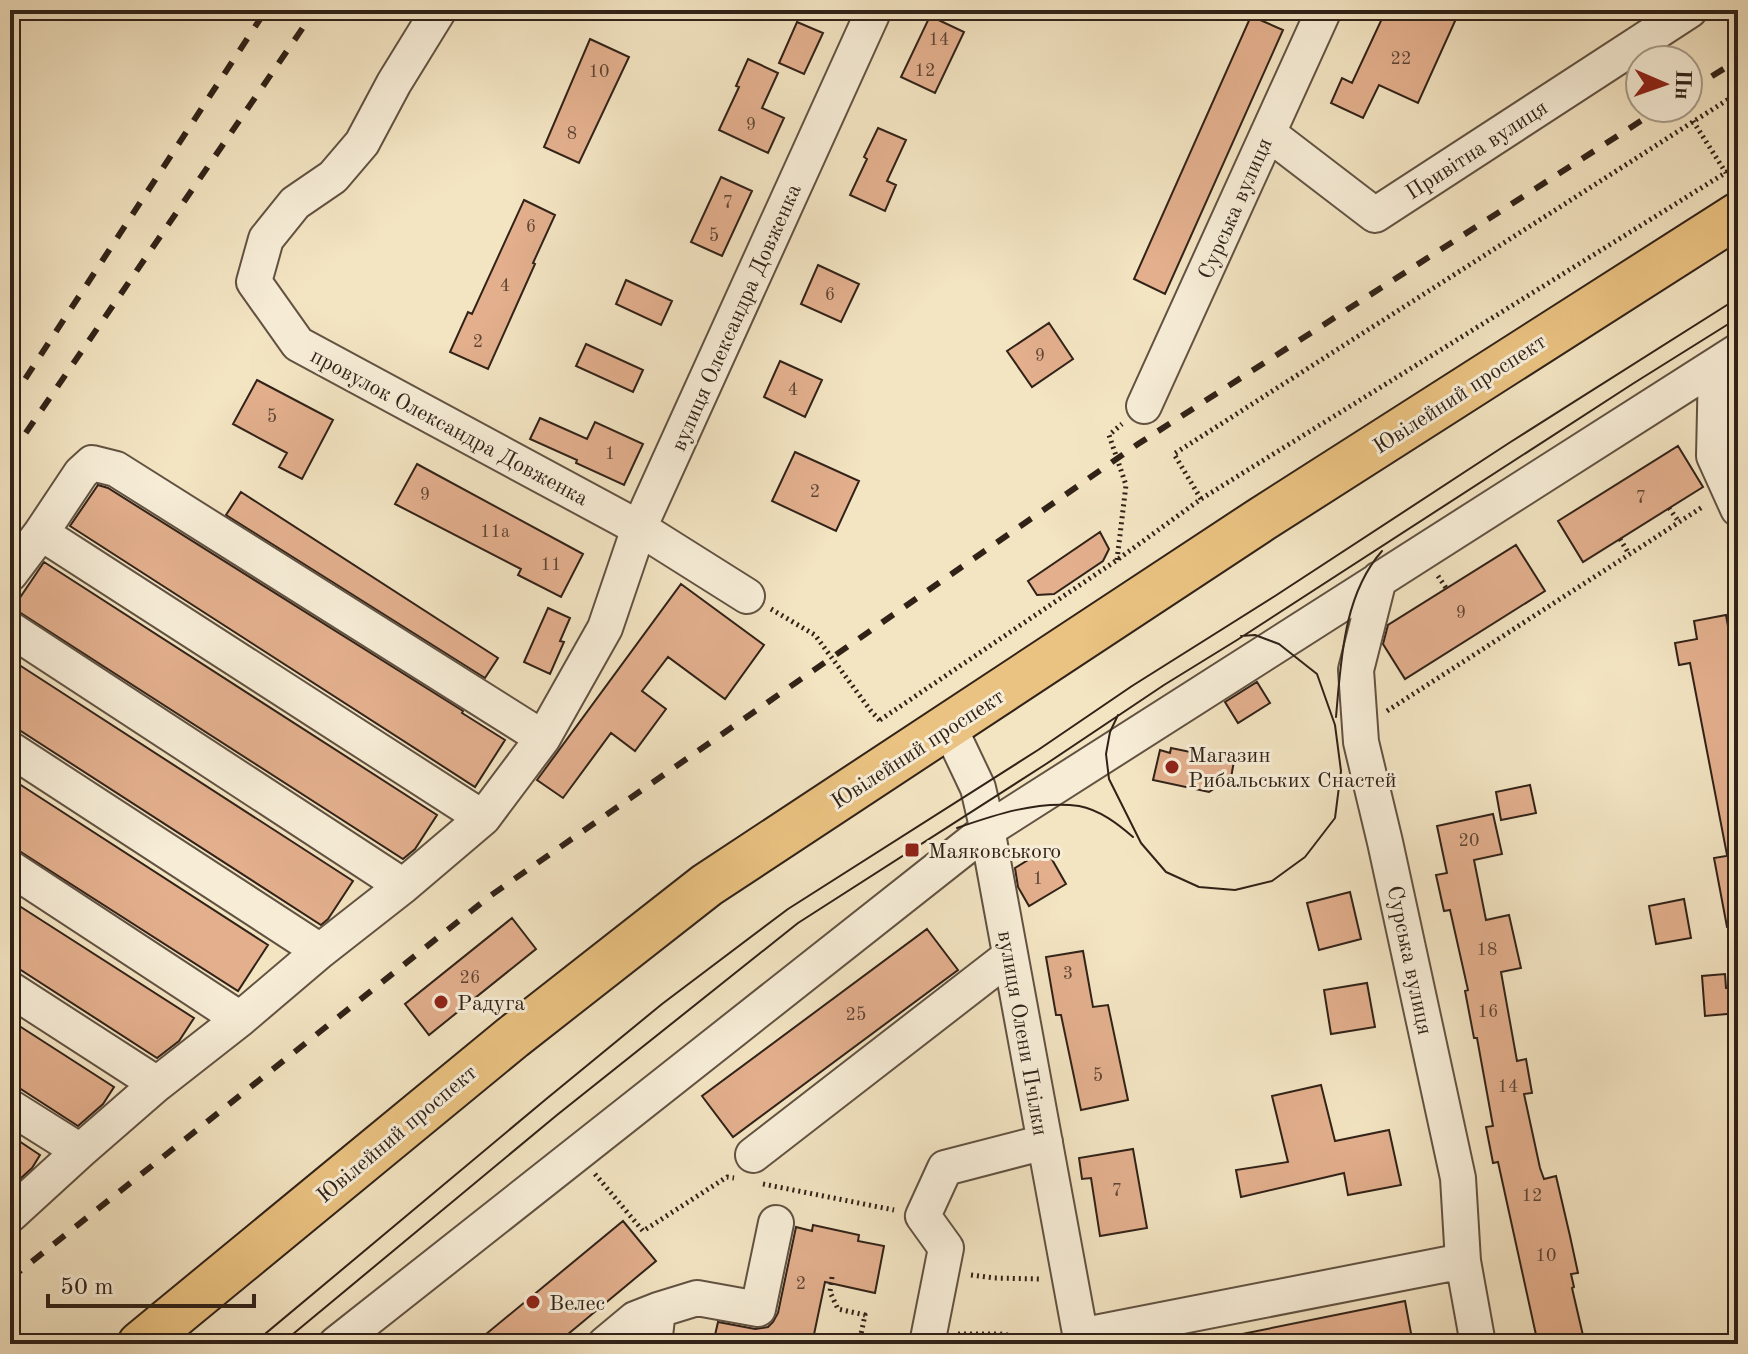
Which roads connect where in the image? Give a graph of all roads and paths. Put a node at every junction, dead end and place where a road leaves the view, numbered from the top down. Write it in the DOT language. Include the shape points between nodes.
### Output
graph roads {
  1 [pos="439,10"];
  2 [pos="874,10"];
  3 [pos="1324,10"];
  4 [pos="1690,10"];
  5 [pos="1738,93"];
  6 [pos="1704,114"];
  7 [pos="1688,124"];
  8 [pos="1695,124"];
  9 [pos="1268,133"];
  10 [pos="1738,165"];
  11 [pos="1726,173"];
  12 [pos="1738,215"];
  13 [pos="1727,358"];
  14 [pos="1144,406"];
  15 [pos="1201,499"];
  16 [pos="1733,500"];
  17 [pos="1669,508"];
  18 [pos="1679,522"];
  19 [pos="639,528"];
  20 [pos="41,533"];
  21 [pos="1620,539"];
  22 [pos="1629,554"];
  23 [pos="1117,560"];
  24 [pos="10,574"];
  25 [pos="1379,579"];
  26 [pos="747,596"];
  27 [pos="10,629"];
  28 [pos="880,720"];
  29 [pos="949,727"];
  30 [pos="1360,728"];
  31 [pos="543,738"];
  32 [pos="10,749"];
  33 [pos="910,752"];
  34 [pos="483,818"];
  35 [pos="987,830"];
  36 [pos="10,868"];
  37 [pos="403,886"];
  38 [pos="320,951"];
  39 [pos="1010,956"];
  40 [pos="10,989"];
  41 [pos="240,1019"];
  42 [pos="157,1084"];
  43 [pos="10,1107"];
  44 [pos="1045,1142"];
  45 [pos="80,1151"];
  46 [pos="577,1154"];
  47 [pos="749,1172"];
  48 [pos="10,1215"];
  49 [pos="923,1216"];
  50 [pos="776,1223"];
  51 [pos="1463,1261"];
  52 [pos="832,1277"];
  53 [pos="994,1278"];
  54 [pos="1003,1279"];
  55 [pos="658,1310"];
  56 [pos="928,1338"];
  57 [pos="1081,1340"];
  58 [pos="140,1344"];
  59 [pos="336,1344"];
  60 [pos="605,1344"];
  61 [pos="654,1344"];
  62 [pos="859,1344"];
  63 [pos="1478,1344"];
  1 -- 19 [label="street, провулок Олександра Довженка" via="362,143 333,177 295,203 266,239 254,282 298,344"];
  2 -- 19 [label="street, вулиця Олександра Довженка"];
  3 -- 9 [label="street, Сурська вулиця"];
  4 -- 9 [label="street, Привітна вулиця" via="1375,215"];
  5 -- 6 [label="path"];
  7 -- 15 [label="path" via="1174,454"];
  8 -- 11 [label="path"];
  9 -- 14 [label="street, Сурська вулиця"];
  10 -- 11 [label="path"];
  11 -- 15 [label="path"];
  12 -- 29 [label="main road, Ювілейний проспект" via="1262,519"];
  13 -- 16 [label="street" via="1714,456"];
  13 -- 25 [label="street"];
  14 -- 23 [label="path" via="1109,435 1126,485"];
  15 -- 23 [label="path"];
  16 -- 18 [label="path"];
  17 -- 18 [label="path"];
  18 -- 22 [label="path"];
  19 -- 26 [label="street, провулок Олександра Довженка"];
  19 -- 31 [label="street, вулиця Олександра Довженка" via="605,628"];
  20 -- 24 [label="street"];
  20 -- 31 [label="street" via="92,463 116,469"];
  20 -- 34 [label="street"];
  21 -- 22 [label="path"];
  22 -- 30 [label="path"];
  23 -- 28 [label="path"];
  25 -- 30 [label="street, Сурська вулиця" via="1356,670"];
  25 -- 35 [label="street"];
  26 -- 28 [label="path" via="815,635"];
  27 -- 37 [label="street"];
  28 -- 33 [label="path"];
  29 -- 33 [label="main road, Ювілейний проспект"];
  29 -- 35 [label="street, вулиця Олени Пчілки" via="978,788"];
  30 -- 51 [label="street, Сурська вулиця" via="1458,1178"];
  31 -- 34 [label="street, вулиця Олександра Довженка"];
  32 -- 38 [label="street"];
  33 -- 58 [label="main road, Ювілейний проспект" via="707,885"];
  34 -- 37 [label="street, вулиця Олександра Довженка"];
  35 -- 39 [label="street, вулиця Олени Пчілки"];
  35 -- 46 [label="street"];
  36 -- 41 [label="street"];
  37 -- 38 [label="street, вулиця Олександра Довженка"];
  38 -- 41 [label="street, вулиця Олександра Довженка"];
  39 -- 44 [label="street, вулиця Олени Пчілки"];
  39 -- 47 [label="street"];
  40 -- 42 [label="street"];
  41 -- 42 [label="street, вулиця Олександра Довженка"];
  42 -- 45 [label="street, вулиця Олександра Довженка"];
  43 -- 45 [label="street"];
  44 -- 49 [label="street" via="945,1168"];
  44 -- 57 [label="street, вулиця Олени Пчілки"];
  45 -- 48 [label="street, вулиця Олександра Довженка"];
  46 -- 47 [label="path" via="643,1231 727,1177"];
  46 -- 59 [label="street"];
  47 -- 49 [label="path"];
  49 -- 56 [label="street" via="946,1248"];
  50 -- 55 [label="street" via="758,1309 697,1298"];
  51 -- 57 [label="street"];
  51 -- 63 [label="street, Сурська вулиця"];
  52 -- 62 [label="path" via="830,1292 838,1309 865,1315"];
  53 -- 54 [label="path"];
  55 -- 60 [label="street" via="635,1319"];
  55 -- 61 [label="street"];
  56 -- 57 [label="path" via="1000,1334"];
}
